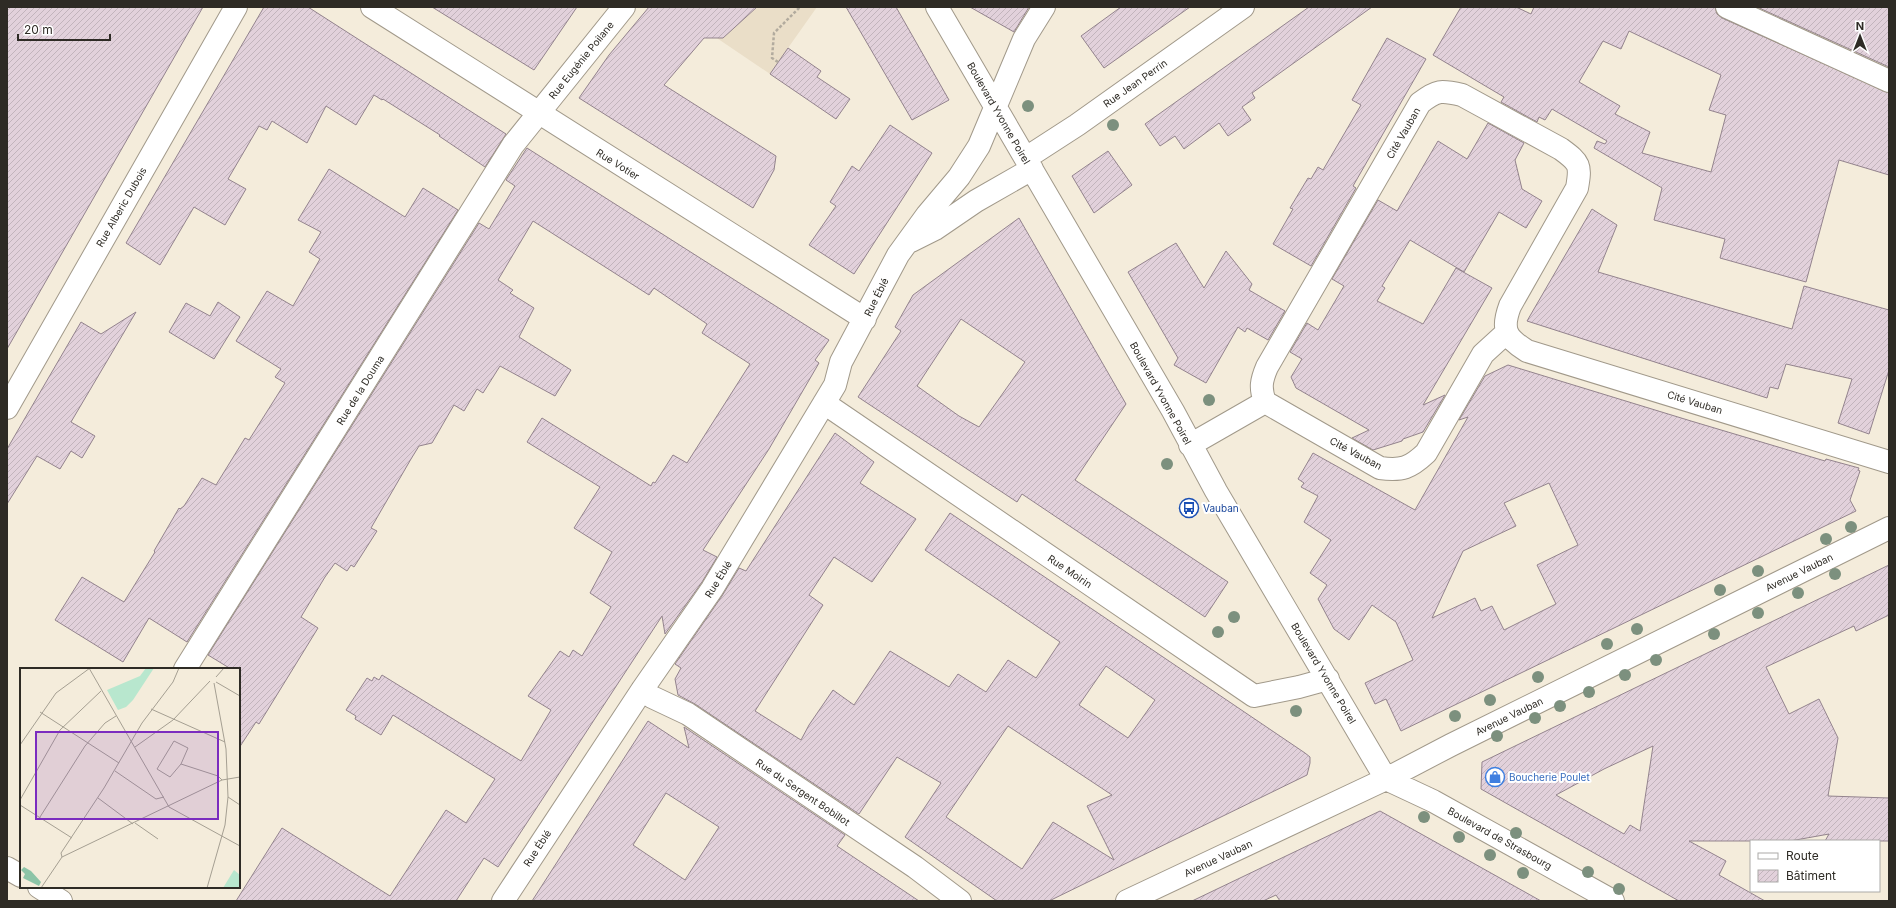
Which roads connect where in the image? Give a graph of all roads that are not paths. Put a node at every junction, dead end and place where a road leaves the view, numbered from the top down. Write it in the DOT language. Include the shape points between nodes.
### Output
graph roads {
  1 [pos="236,7"];
  2 [pos="372,7"];
  3 [pos="624,7"];
  4 [pos="937,7"];
  5 [pos="1044,7"];
  6 [pos="1243,7"];
  7 [pos="1727,7"];
  8 [pos="1889,81"];
  9 [pos="995,105"];
  10 [pos="539,114"];
  11 [pos="1029,164"];
  12 [pos="908,243"];
  13 [pos="865,319"];
  14 [pos="1506,333"];
  15 [pos="1264,402"];
  16 [pos="824,403"];
  17 [pos="7,408"];
  18 [pos="1190,445"];
  19 [pos="1889,462"];
  20 [pos="1889,528"];
  21 [pos="187,668"];
  22 [pos="1328,679"];
  23 [pos="642,690"];
  24 [pos="1386,779"];
  25 [pos="7,868"];
  26 [pos="20,875"];
  27 [pos="503,901"];
  28 [pos="960,901"];
  29 [pos="1127,901"];
  30 [pos="1613,901"];
  1 -- 17 [label="street, Rue Alberic Dubois"];
  2 -- 10 [label="street, Rue Votier"];
  3 -- 10 [label="street, Rue Eugénie Poilane"];
  4 -- 9 [label="street, Boulevard Yvonne Poirel"];
  5 -- 9 [label="street, Rue Éblé" via="1024,39"];
  6 -- 11 [label="street, Rue Jean Perrin" via="1077,125"];
  7 -- 8 [label="street"];
  9 -- 11 [label="street, Boulevard Yvonne Poirel"];
  9 -- 12 [label="street, Rue Éblé" via="979,146 959,177"];
  10 -- 13 [label="street, Rue Votier"];
  10 -- 21 [label="street, Rue de la Douma" via="513,145"];
  11 -- 12 [label="street, Rue Éblé" via="935,229"];
  11 -- 18 [label="street, Boulevard Yvonne Poirel" via="1173,411"];
  12 -- 13 [label="street, Rue Éblé" via="898,255"];
  13 -- 16 [label="street, Rue Éblé" via="841,362 835,385"];
  14 -- 15 [label="street, Cité Vauban" via="1483,354 1426,454 1406,468 1380,468"];
  14 -- 15 [label="street, Cité Vauban" via="1505,324 1510,306 1577,188 1580,171 1575,159 1561,149 1462,95 1446,91 1433,93 1420,103 1267,367 1261,381"];
  14 -- 19 [label="street, Cité Vauban" via="1527,351"];
  15 -- 18 [label="street"];
  16 -- 22 [label="street, Rue Moirin" via="1254,696"];
  16 -- 23 [label="street, Rue Éblé" via="712,589"];
  18 -- 22 [label="street, Boulevard Yvonne Poirel"];
  20 -- 24 [label="street, Avenue Vauban" via="1451,744"];
  22 -- 24 [label="street, Boulevard Yvonne Poirel"];
  23 -- 27 [label="street, Rue Éblé"];
  23 -- 28 [label="street, Rue du Sergent Bobillot" via="688,714 915,867"];
  24 -- 29 [label="street, Avenue Vauban"];
  24 -- 30 [label="street, Boulevard de Strasbourg" via="1433,801"];
  25 -- 26 [label="street"];
}
